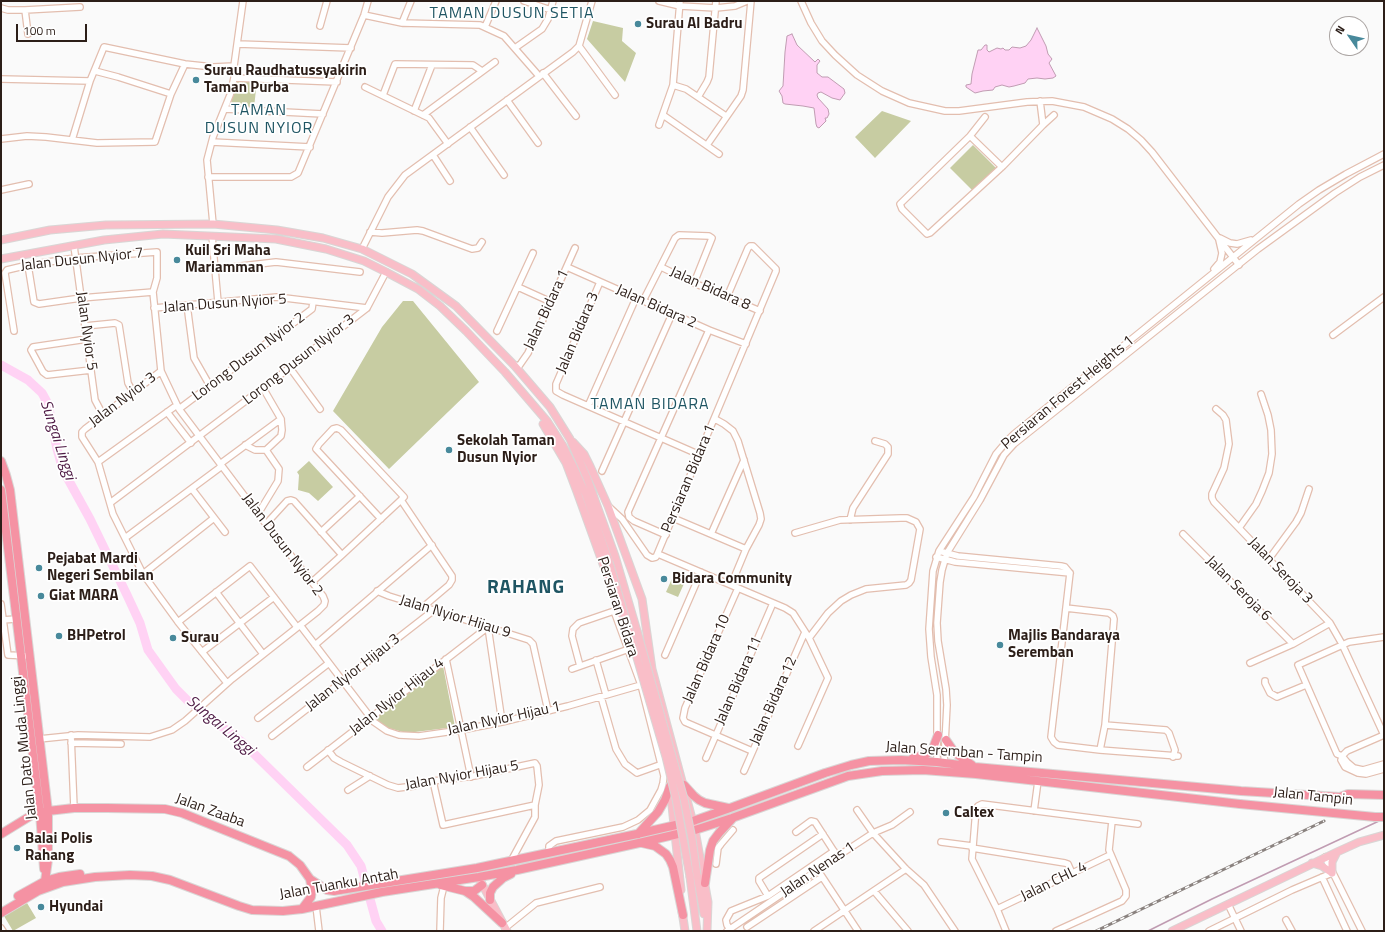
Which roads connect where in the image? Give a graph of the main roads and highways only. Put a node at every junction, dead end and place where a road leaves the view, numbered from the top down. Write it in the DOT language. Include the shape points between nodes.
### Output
graph roads {
  1 [pos="1,240"];
  2 [pos="1,259"];
  3 [pos="529,400"];
  4 [pos="570,439"];
  5 [pos="1,461"];
  6 [pos="1,490"];
  7 [pos="25,656"];
  8 [pos="938,735"];
  9 [pos="946,740"];
  10 [pos="901,760"];
  11 [pos="975,767"];
  12 [pos="684,785"];
  13 [pos="670,786"];
  14 [pos="1241,790"];
  15 [pos="1384,795"];
  16 [pos="1340,798"];
  17 [pos="1384,801"];
  18 [pos="688,802"];
  19 [pos="1240,804"];
  20 [pos="730,808"];
  21 [pos="673,811"];
  22 [pos="44,812"];
  23 [pos="1384,817"];
  24 [pos="732,818"];
  25 [pos="693,821"];
  26 [pos="674,825"];
  27 [pos="695,830"];
  28 [pos="1,834"];
  29 [pos="637,834"];
  30 [pos="676,834"];
  31 [pos="1384,835"];
  32 [pos="639,843"];
  33 [pos="1337,852"];
  34 [pos="700,855"];
  35 [pos="679,862"];
  36 [pos="1312,864"];
  37 [pos="477,868"];
  38 [pos="517,870"];
  39 [pos="130,875"];
  40 [pos="310,879"];
  41 [pos="45,881"];
  42 [pos="481,881"];
  43 [pos="705,883"];
  44 [pos="433,884"];
  45 [pos="465,892"];
  46 [pos="490,900"];
  47 [pos="1,907"];
  48 [pos="302,909"];
  49 [pos="1,912"];
  50 [pos="683,916"];
  51 [pos="505,927"];
  52 [pos="1187,928"];
  53 [pos="685,931"];
  54 [pos="697,931"];
  55 [pos="707,931"];
  56 [pos="1172,931"];
  1 -- 4 [label="main road" via="50,230 106,225 212,224 323,238 362,249 412,274 456,306 514,365 550,407"];
  2 -- 3 [label="main road" via="104,240 163,234 276,239 326,249 364,261 418,289 466,330"];
  3 -- 13 [label="main road, Persiaran Bidara" via="566,463 577,492 619,609"];
  3 -- 54 [label="main road, Persiaran Bidara, bridge" via="564,446 574,466 609,562 666,757 690,877"];
  4 -- 12 [label="main road, Persiaran Bidara" via="584,454 608,506 642,599 652,669"];
  4 -- 55 [label="main road, Persiaran Bidara, bridge" via="587,478 637,630 684,799"];
  5 -- 7 [label="highway, Jalan Dato Muda Linggi" via="10,490"];
  6 -- 7 [label="highway, Jalan Dato Muda Linggi" via="16,618"];
  7 -- 22 [label="highway, Jalan Dato Muda Linggi"];
  7 -- 22 [label="highway, Jalan Dato Muda Linggi" via="39,739"];
  8 -- 10 [label="highway" via="933,748 927,754"];
  9 -- 11 [label="highway" via="955,753"];
  10 -- 11 [label="highway, Jalan Seremban - Tampin"];
  10 -- 20 [label="highway, Jalan Seremban - Tampin" via="870,761 851,765"];
  11 -- 14 [label="highway, Jalan Seremban - Tampin"];
  12 -- 18 [label="main road, Persiaran Bidara"];
  12 -- 20 [label="highway" via="699,800"];
  13 -- 21 [label="main road, Persiaran Bidara"];
  13 -- 29 [label="highway" via="658,812"];
  14 -- 16 [label="highway, Jalan Tampin"];
  15 -- 16 [label="highway, bridge" via="1348,794"];
  16 -- 17 [label="highway, Jalan Tampin"];
  18 -- 21 [label="main road" via="681,813"];
  18 -- 25 [label="main road, Persiaran Bidara"];
  19 -- 23 [label="highway, Jalan Tampin, bridge"];
  19 -- 24 [label="highway, Jalan Seremban - Tampin" via="976,774 923,770 882,771 848,776 798,798"];
  20 -- 25 [label="highway, Jalan Seremban - Tampin"];
  21 -- 26 [label="main road, Persiaran Bidara"];
  22 -- 28 [label="highway, Jalan Zaaba" via="32,815"];
  22 -- 40 [label="highway, Jalan Zaaba" via="74,808 154,808 182,813 289,856 300,865"];
  22 -- 41 [label="highway, Jalan Dato Muda Linggi"];
  24 -- 27 [label="highway, Jalan Seremban - Tampin"];
  24 -- 43 [label="highway" via="718,833 710,850"];
  25 -- 26 [label="highway, Jalan Tuanku Antah"];
  25 -- 27 [label="main road, Persiaran Bidara"];
  26 -- 29 [label="highway, Jalan Tuanku Antah"];
  26 -- 30 [label="main road, Persiaran Bidara"];
  27 -- 30 [label="highway, Jalan Tuanku Antah"];
  27 -- 34 [label="main road, Persiaran Bidara"];
  29 -- 37 [label="highway, Jalan Tuanku Antah"];
  30 -- 32 [label="highway, Jalan Tuanku Antah"];
  30 -- 35 [label="main road, Persiaran Bidara"];
  31 -- 33 [label="main road"];
  32 -- 38 [label="highway, Jalan Tuanku Antah"];
  32 -- 50 [label="highway" via="655,846 670,860"];
  33 -- 36 [label="main road"];
  33 -- 36 [label="main road" via="1332,862 1332,872"];
  34 -- 35 [label="main road" via="688,852 683,854"];
  34 -- 43 [label="main road, Persiaran Bidara"];
  35 -- 50 [label="main road, Persiaran Bidara"];
  36 -- 52 [label="main road" via="1228,904"];
  37 -- 40 [label="highway, Jalan Tuanku Antah" via="334,891 327,890"];
  37 -- 42 [label="main road"];
  38 -- 42 [label="highway, Jalan Tuanku Antah"];
  38 -- 46 [label="highway" via="493,887"];
  39 -- 41 [label="highway" via="93,872"];
  39 -- 48 [label="highway, Jalan Tuanku Antah" via="170,880 252,910"];
  39 -- 49 [label="highway, Jalan Tuanku Antah" via="63,882 38,891"];
  40 -- 48 [label="highway" via="311,897"];
  41 -- 47 [label="highway"];
  42 -- 44 [label="highway, Jalan Tuanku Antah"];
  42 -- 45 [label="highway" via="474,891"];
  42 -- 46 [label="main road"];
  43 -- 55 [label="main road, Persiaran Bidara" via="708,902"];
  44 -- 45 [label="highway"];
  44 -- 48 [label="highway, Jalan Tuanku Antah"];
  45 -- 51 [label="highway" via="474,897"];
  46 -- 51 [label="main road"];
  50 -- 53 [label="main road, Persiaran Bidara"];
  52 -- 56 [label="main road"];
}
